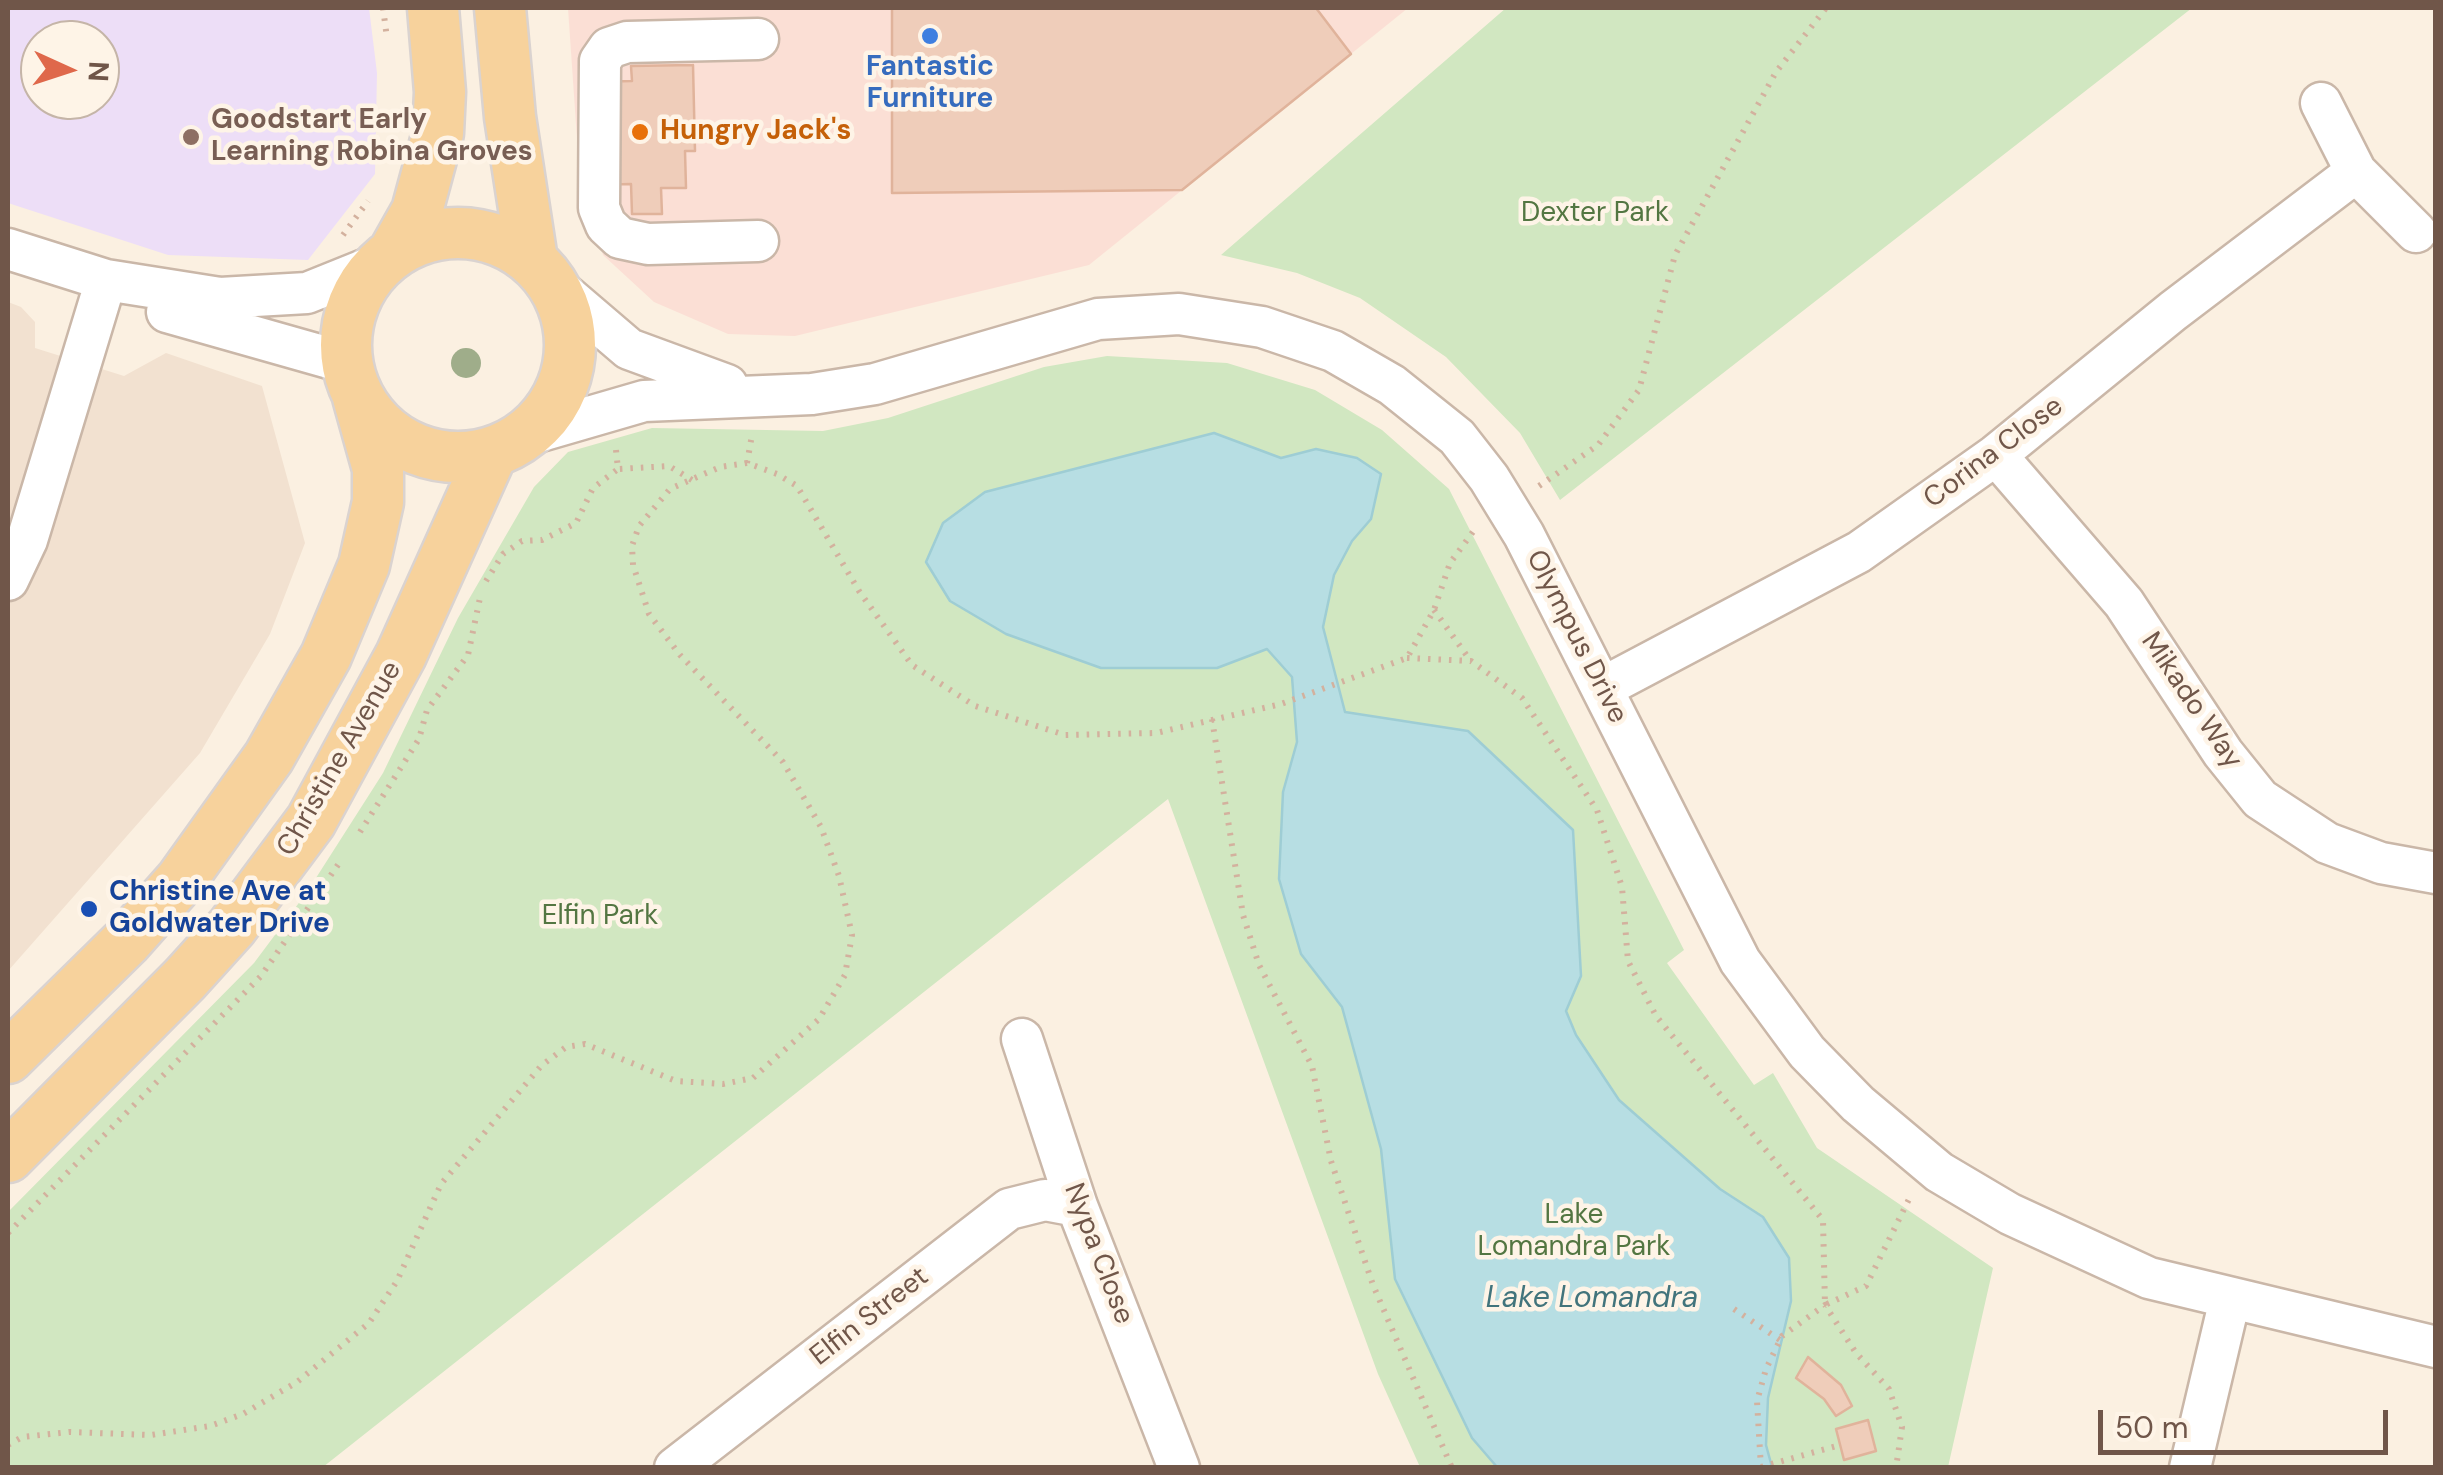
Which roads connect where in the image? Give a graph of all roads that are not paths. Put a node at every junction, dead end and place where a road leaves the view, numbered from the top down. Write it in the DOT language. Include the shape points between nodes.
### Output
graph roads {
  1 [pos="433,8"];
  2 [pos="500,8"];
  3 [pos="758,39"];
  4 [pos="2321,104"];
  5 [pos="2356,172"];
  6 [pos="2416,232"];
  7 [pos="758,241"];
  8 [pos="8,249"];
  9 [pos="371,251"];
  10 [pos="543,272"];
  11 [pos="106,280"];
  12 [pos="352,380"];
  13 [pos="759,395"];
  14 [pos="509,444"];
  15 [pos="1996,455"];
  16 [pos="8,580"];
  17 [pos="1602,688"];
  18 [pos="2436,874"];
  19 [pos="1022,1039"];
  20 [pos="8,1058"];
  21 [pos="8,1156"];
  22 [pos="1078,1206"];
  23 [pos="2230,1299"];
  24 [pos="2436,1348"];
  25 [pos="675,1468"];
  26 [pos="1179,1468"];
  27 [pos="2190,1468"];
  1 -- 9 [label="main road" via="438,133 417,211"];
  2 -- 10 [label="main road" via="510,118"];
  3 -- 7 [label="street" via="626,42 610,48 600,62 599,208 620,238 648,244"];
  4 -- 5 [label="street"];
  5 -- 6 [label="street"];
  5 -- 15 [label="street, Corina Close"];
  8 -- 11 [label="street"];
  9 -- 10 [label="main road" via="466,232 502,240"];
  9 -- 11 [label="street" via="307,292 266,298 220,298"];
  9 -- 12 [label="main road" via="347,327"];
  10 -- 13 [label="street, Olympus Drive" via="628,349"];
  10 -- 14 [label="main road" via="567,315 565,380 550,411"];
  11 -- 12 [label="street" via="162,311"];
  11 -- 16 [label="street" via="27,540"];
  12 -- 14 [label="main road" via="382,429 414,450 453,458"];
  12 -- 20 [label="main road" via="378,469 378,502 364,566 333,644 268,757 181,880"];
  13 -- 14 [label="street, Olympus Drive" via="644,401"];
  13 -- 17 [label="street, Olympus Drive" via="875,384 1098,318 1179,314 1262,326 1333,352 1392,386 1457,437 1508,507"];
  14 -- 21 [label="main road, Christine Avenue" via="311,821 185,979"];
  15 -- 17 [label="street, Corina Close" via="1843,562"];
  15 -- 18 [label="street, Mikado Way" via="2124,603 2222,754 2260,799 2327,843"];
  17 -- 23 [label="street, Olympus Drive" via="1740,962 1807,1052 1858,1104 1940,1172 2010,1214 2149,1278"];
  19 -- 22 [label="street, Nypa Close"];
  22 -- 25 [label="street, Elfin Street" via="1046,1200 1009,1209"];
  22 -- 26 [label="street, Nypa Close"];
  23 -- 24 [label="street, Olympus Drive"];
  23 -- 27 [label="street"];
}
